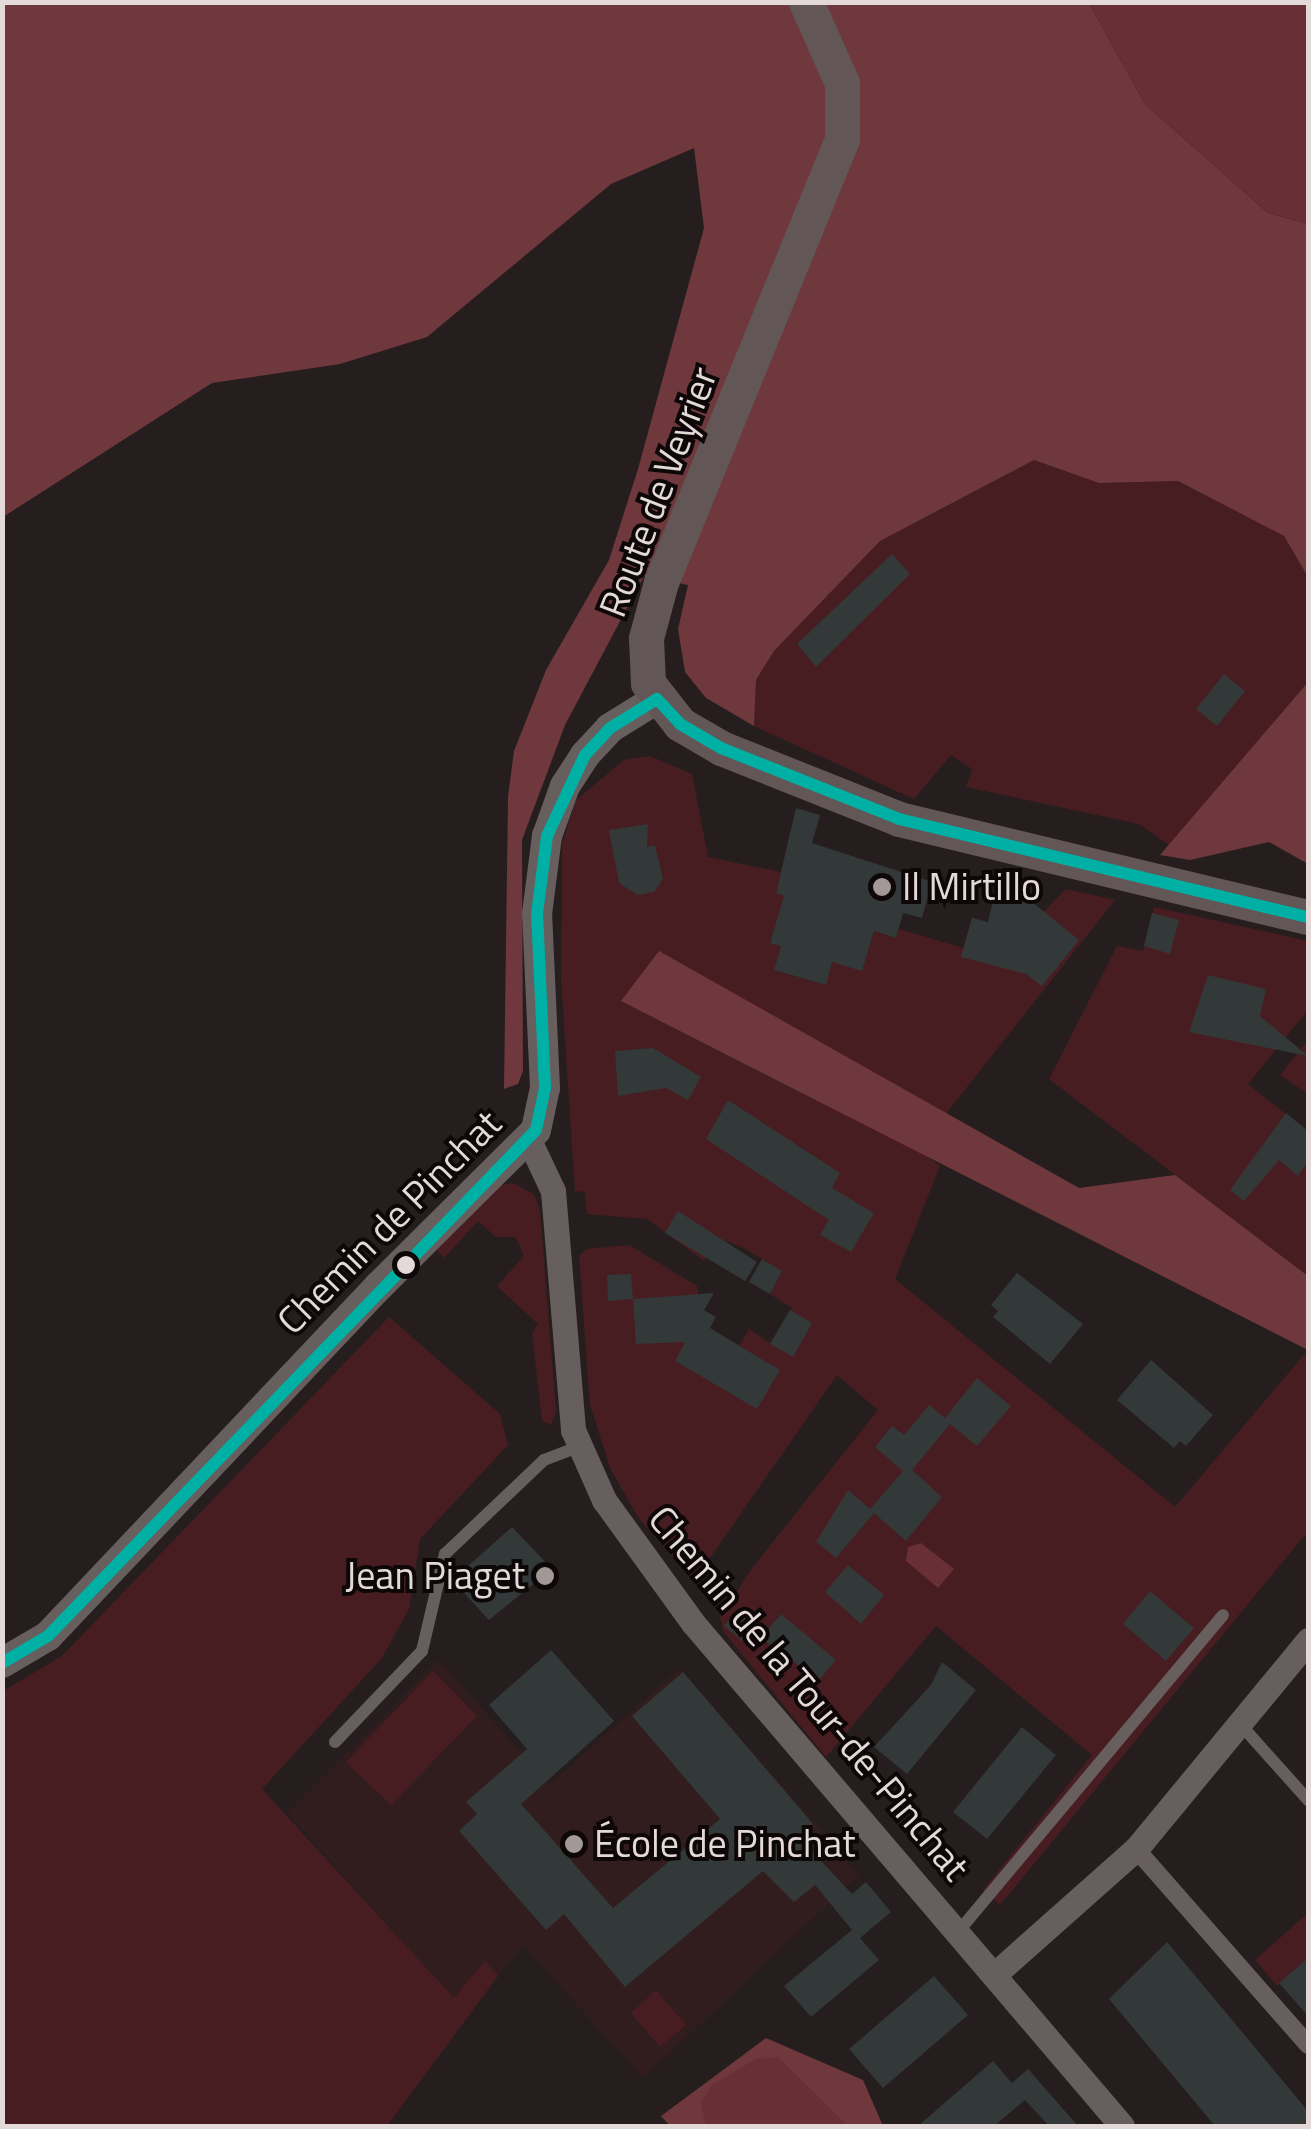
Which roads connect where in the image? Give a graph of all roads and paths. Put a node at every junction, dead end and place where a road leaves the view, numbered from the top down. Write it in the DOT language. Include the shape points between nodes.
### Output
graph roads {
  1 [pos="806,2"];
  2 [pos="657,699"];
  3 [pos="1308,918"];
  4 [pos="529,1140"];
  5 [pos="578,1447"];
  6 [pos="1223,1615"];
  7 [pos="1308,1640"];
  8 [pos="2,1663"];
  9 [pos="1241,1724"];
  10 [pos="335,1742"];
  11 [pos="1308,1800"];
  12 [pos="1136,1850"];
  13 [pos="958,1932"];
  14 [pos="994,1974"];
  15 [pos="1308,2045"];
  16 [pos="1122,2126"];
  1 -- 2 [label="main road, Route de Veyrier" via="842,83 842,139 661,582 645,654"];
  2 -- 3 [label="main road" via="680,724 721,748 899,819"];
  2 -- 4 [label="street, Chemin de Pinchat" via="610,728 584,755 547,836 538,914 545,1088 541,1119"];
  4 -- 5 [label="street, Chemin de la Tour-de-Pinchat" via="553,1192"];
  4 -- 8 [label="street, Chemin de Pinchat" via="402,1262 48,1636"];
  5 -- 10 [label="lane" via="544,1460 444,1554 422,1651"];
  5 -- 13 [label="street, Chemin de la Tour-de-Pinchat" via="604,1500 693,1623"];
  6 -- 13 [label="lane"];
  7 -- 9 [label="street"];
  9 -- 11 [label="lane"];
  9 -- 12 [label="street"];
  12 -- 14 [label="street"];
  12 -- 15 [label="street"];
  13 -- 14 [label="street, Chemin de la Tour-de-Pinchat"];
  14 -- 16 [label="street, Chemin de la Tour-de-Pinchat"];
}
